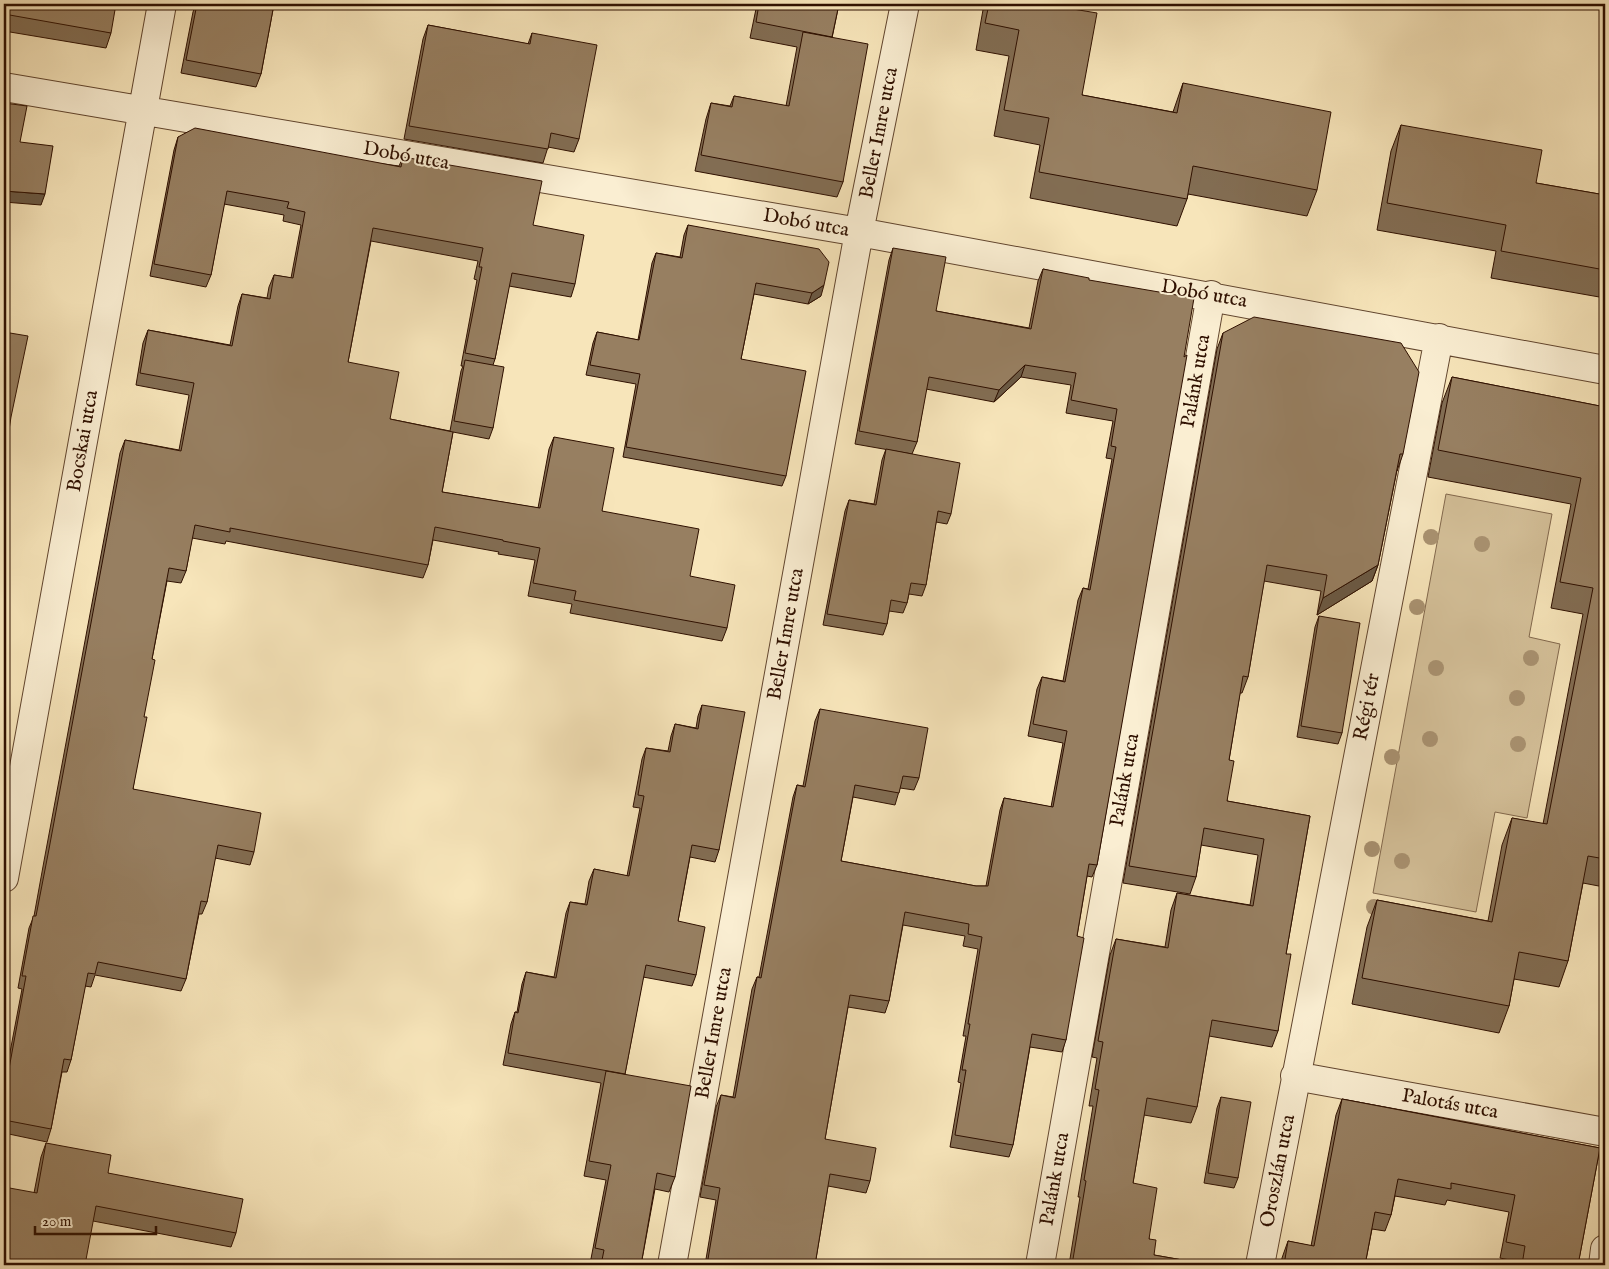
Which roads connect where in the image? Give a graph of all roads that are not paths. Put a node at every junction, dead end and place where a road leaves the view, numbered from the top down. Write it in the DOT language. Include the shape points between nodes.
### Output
graph roads {
  1 [pos="162,4"];
  2 [pos="904,4"];
  3 [pos="4,87"];
  4 [pos="143,111"];
  5 [pos="859,232"];
  6 [pos="1211,295"];
  7 [pos="1439,338"];
  8 [pos="1605,370"];
  9 [pos="4,878"];
  10 [pos="1295,1076"];
  11 [pos="1605,1132"];
  12 [pos="1605,1249"];
  13 [pos="672,1265"];
  14 [pos="1040,1265"];
  15 [pos="1260,1265"];
  16 [pos="1603,1265"];
  1 -- 4 [label="street, Bocskai utca"];
  2 -- 5 [label="street, Beller Imre utca"];
  3 -- 4 [label="street, Dobó utca"];
  4 -- 5 [label="street, Dobó utca"];
  4 -- 9 [label="street, Bocskai utca"];
  5 -- 6 [label="street, Dobó utca"];
  5 -- 13 [label="street, Beller Imre utca"];
  6 -- 7 [label="street, Dobó utca"];
  6 -- 14 [label="street, Palánk utca"];
  7 -- 8 [label="street, Dobó utca"];
  7 -- 10 [label="street, Régi tér"];
  10 -- 11 [label="street, Palotás utca"];
  10 -- 15 [label="street, Oroszlán utca"];
  12 -- 16 [label="street"];
}
